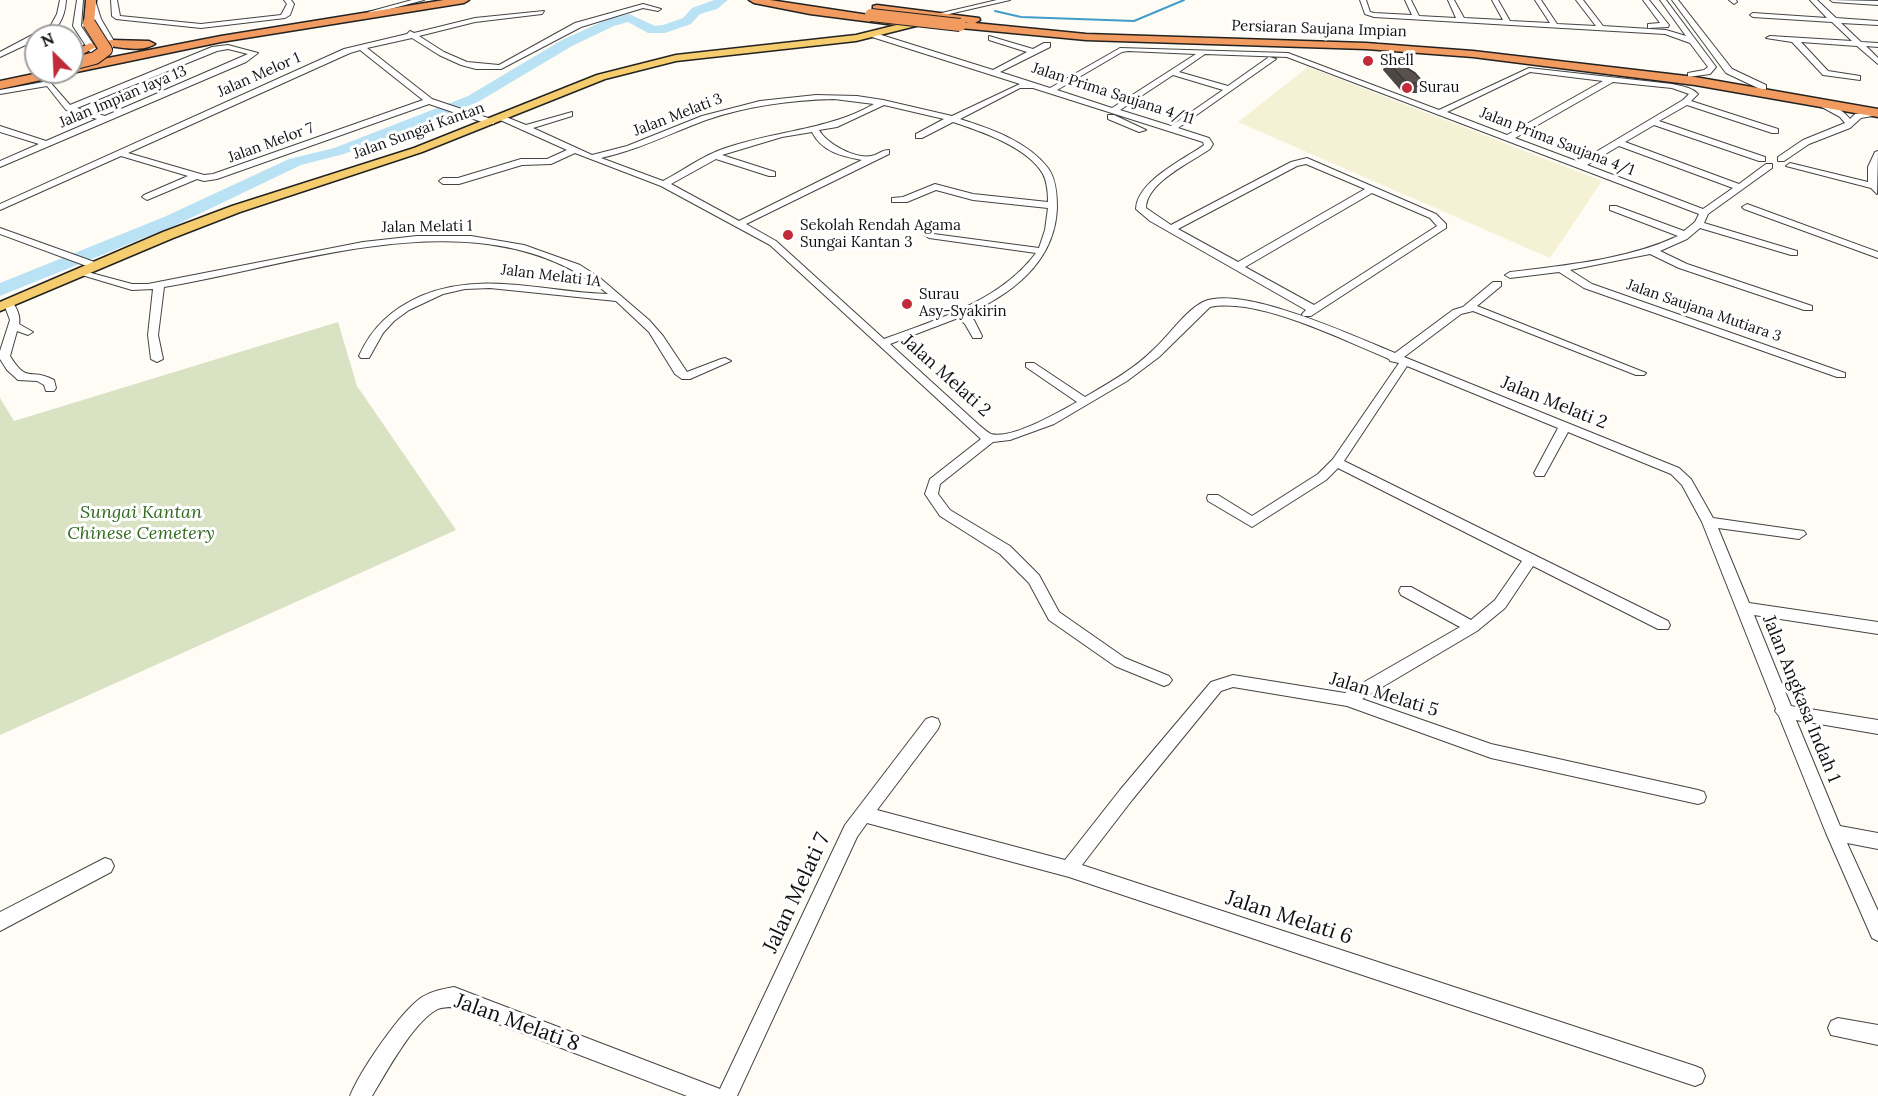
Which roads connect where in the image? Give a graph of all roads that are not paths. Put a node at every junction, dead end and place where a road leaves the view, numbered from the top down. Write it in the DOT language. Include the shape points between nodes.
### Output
graph roads {
  1 [pos="63,0"];
  2 [pos="80,0"];
  3 [pos="92,0"];
  4 [pos="114,0"];
  5 [pos="421,0"];
  6 [pos="440,0"];
  7 [pos="464,0"];
  8 [pos="755,0"];
  9 [pos="798,0"];
  10 [pos="1007,0"];
  11 [pos="1363,0"];
  12 [pos="1408,0"];
  13 [pos="1451,0"];
  14 [pos="1495,0"];
  15 [pos="1538,0"];
  16 [pos="1579,0"];
  17 [pos="1646,0"];
  18 [pos="1653,0"];
  19 [pos="1675,0"];
  20 [pos="1813,0"];
  21 [pos="1833,0"];
  22 [pos="828,1"];
  23 [pos="1664,1"];
  24 [pos="289,2"];
  25 [pos="1878,3"];
  26 [pos="658,9"];
  27 [pos="371,12"];
  28 [pos="542,12"];
  29 [pos="873,15"];
  30 [pos="1415,15"];
  31 [pos="1753,15"];
  32 [pos="1460,17"];
  33 [pos="937,19"];
  34 [pos="960,19"];
  35 [pos="1507,20"];
  36 [pos="1835,21"];
  37 [pos="1553,22"];
  38 [pos="1878,23"];
  39 [pos="57,24"];
  40 [pos="911,24"];
  41 [pos="1598,25"];
  42 [pos="404,28"];
  43 [pos="1684,29"];
  44 [pos="883,32"];
  45 [pos="1666,32"];
  46 [pos="1039,33"];
  47 [pos="414,35"];
  48 [pos="206,36"];
  49 [pos="992,38"];
  50 [pos="1770,38"];
  51 [pos="1794,39"];
  52 [pos="1693,41"];
  53 [pos="111,42"];
  54 [pos="24,43"];
  55 [pos="224,43"];
  56 [pos="1859,44"];
  57 [pos="1047,45"];
  58 [pos="1878,45"];
  59 [pos="362,48"];
  60 [pos="1205,51"];
  61 [pos="1035,52"];
  62 [pos="99,54"];
  63 [pos="0,56"];
  64 [pos="1272,59"];
  65 [pos="84,60"];
  66 [pos="84,60"];
  67 [pos="84,61"];
  68 [pos="84,62"];
  69 [pos="1878,62"];
  70 [pos="995,72"];
  71 [pos="1172,72"];
  72 [pos="1691,75"];
  73 [pos="24,76"];
  74 [pos="1857,78"];
  75 [pos="1612,79"];
  76 [pos="0,81"];
  77 [pos="37,84"];
  78 [pos="53,84"];
  79 [pos="1763,87"];
  80 [pos="1053,89"];
  81 [pos="1228,89"];
  82 [pos="0,92"];
  83 [pos="429,101"];
  84 [pos="883,102"];
  85 [pos="1686,102"];
  86 [pos="1823,104"];
  87 [pos="1878,107"];
  88 [pos="69,108"];
  89 [pos="1114,110"];
  90 [pos="1442,112"];
  91 [pos="1878,113"];
  92 [pos="569,114"];
  93 [pos="105,119"];
  94 [pos="496,119"];
  95 [pos="950,120"];
  96 [pos="1653,122"];
  97 [pos="1849,123"];
  98 [pos="526,128"];
  99 [pos="0,129"];
  100 [pos="1172,129"];
  101 [pos="815,130"];
  102 [pos="1142,130"];
  103 [pos="1775,131"];
  104 [pos="919,136"];
  105 [pos="1509,138"];
  106 [pos="1618,143"];
  107 [pos="47,144"];
  108 [pos="575,150"];
  109 [pos="886,152"];
  110 [pos="120,153"];
  111 [pos="1878,154"];
  112 [pos="715,156"];
  113 [pos="592,158"];
  114 [pos="1762,159"];
  115 [pos="1781,159"];
  116 [pos="872,160"];
  117 [pos="0,164"];
  118 [pos="1581,165"];
  119 [pos="1769,166"];
  120 [pos="1790,166"];
  121 [pos="772,174"];
  122 [pos="196,176"];
  123 [pos="443,181"];
  124 [pos="664,184"];
  125 [pos="1740,187"];
  126 [pos="1372,189"];
  127 [pos="1876,189"];
  128 [pos="147,197"];
  129 [pos="895,200"];
  130 [pos="1053,205"];
  131 [pos="0,207"];
  132 [pos="1747,207"];
  133 [pos="1613,208"];
  134 [pos="1704,213"];
  135 [pos="741,223"];
  136 [pos="1699,225"];
  137 [pos="1172,229"];
  138 [pos="0,231"];
  139 [pos="929,235"];
  140 [pos="1685,235"];
  141 [pos="1650,250"];
  142 [pos="1041,251"];
  143 [pos="1794,253"];
  144 [pos="1878,255"];
  145 [pos="96,266"];
  146 [pos="1237,267"];
  147 [pos="1561,268"];
  148 [pos="81,273"];
  149 [pos="1510,275"];
  150 [pos="1497,284"];
  151 [pos="159,285"];
  152 [pos="618,298"];
  153 [pos="4,306"];
  154 [pos="1317,306"];
  155 [pos="1468,308"];
  156 [pos="1808,308"];
  157 [pos="959,313"];
  158 [pos="1301,319"];
  159 [pos="14,326"];
  160 [pos="28,332"];
  161 [pos="976,336"];
  162 [pos="882,343"];
  163 [pos="365,356"];
  164 [pos="158,359"];
  165 [pos="725,361"];
  166 [pos="1399,361"];
  167 [pos="1030,365"];
  168 [pos="1640,373"];
  169 [pos="1841,375"];
  170 [pos="50,388"];
  171 [pos="1085,402"];
  172 [pos="1565,427"];
  173 [pos="990,438"];
  174 [pos="1337,462"];
  175 [pos="1540,472"];
  176 [pos="1687,482"];
  177 [pos="1213,498"];
  178 [pos="1709,522"];
  179 [pos="1799,534"];
  180 [pos="1530,560"];
  181 [pos="1406,591"];
  182 [pos="1744,608"];
  183 [pos="1663,625"];
  184 [pos="1472,627"];
  185 [pos="1878,628"];
  186 [pos="1164,680"];
  187 [pos="1347,700"];
  188 [pos="1784,711"];
  189 [pos="932,724"];
  190 [pos="1878,727"];
  191 [pos="1698,797"];
  192 [pos="866,815"];
  193 [pos="1834,833"];
  194 [pos="1878,841"];
  195 [pos="105,866"];
  196 [pos="1069,869"];
  197 [pos="0,922"];
  198 [pos="1878,932"];
  199 [pos="1838,1028"];
  200 [pos="1878,1035"];
  201 [pos="1695,1076"];
  202 [pos="360,1096"];
  203 [pos="714,1096"];
  1 -- 39 [label="street"];
  2 -- 62 [label="street" via="77,26"];
  3 -- 53 [label="street"];
  3 -- 67 [label="highway, bridge" via="89,23 106,50"];
  4 -- 24 [label="street" via="118,18 193,26 283,17"];
  5 -- 27 [label="street"];
  6 -- 27 [label="highway"];
  7 -- 55 [label="highway"];
  8 -- 29 [label="highway"];
  9 -- 29 [label="highway, Persiaran Saujana Impian"];
  10 -- 34 [label="street"];
  11 -- 30 [label="street" via="1367,11"];
  12 -- 30 [label="street"];
  13 -- 32 [label="street"];
  14 -- 35 [label="street"];
  15 -- 37 [label="street"];
  16 -- 41 [label="street"];
  17 -- 41 [label="street" via="1664,26"];
  18 -- 23 [label="street"];
  19 -- 79 [label="street" via="1729,71"];
  20 -- 36 [label="street"];
  21 -- 25 [label="street"];
  22 -- 33 [label="highway"];
  23 -- 43 [label="street"];
  26 -- 47 [label="street" via="643,6 578,25 501,67 490,69 451,61"];
  27 -- 48 [label="highway"];
  28 -- 47 [label="street, Jalan Melor 1" via="475,20"];
  29 -- 34 [label="highway, Persiaran Saujana Impian, bridge"];
  29 -- 40 [label="highway"];
  29 -- 44 [label="highway" via="884,24"];
  30 -- 32 [label="street"];
  31 -- 36 [label="street"];
  32 -- 35 [label="street"];
  33 -- 34 [label="highway"];
  33 -- 40 [label="highway"];
  33 -- 40 [label="main road, Jalan Sungai Kantan"];
  33 -- 44 [label="highway"];
  33 -- 46 [label="highway"];
  34 -- 46 [label="highway, Persiaran Saujana Impian"];
  34 -- 72 [label="highway, Persiaran Saujana Impian" via="1060,31 1373,42 1514,53"];
  35 -- 37 [label="street"];
  36 -- 38 [label="street"];
  36 -- 56 [label="street"];
  37 -- 41 [label="street"];
  40 -- 44 [label="main road, Jalan Sungai Kantan"];
  41 -- 45 [label="street"];
  42 -- 47 [label="street"];
  43 -- 45 [label="street"];
  43 -- 52 [label="street"];
  44 -- 70 [label="street, Jalan Prima Saujana 4/11"];
  44 -- 94 [label="main road, Jalan Sungai Kantan" via="667,60 585,82"];
  45 -- 52 [label="street"];
  46 -- 86 [label="highway, Persiaran Saujana Impian" via="1473,54 1695,81"];
  47 -- 59 [label="street, Jalan Melor 1"];
  48 -- 53 [label="highway" via="137,45"];
  48 -- 62 [label="highway"];
  49 -- 61 [label="street"];
  50 -- 51 [label="street"];
  51 -- 56 [label="street"];
  51 -- 74 [label="street" via="1826,73"];
  52 -- 72 [label="street" via="1712,67"];
  53 -- 62 [label="street"];
  54 -- 63 [label="street"];
  55 -- 62 [label="highway"];
  55 -- 68 [label="highway"];
  55 -- 88 [label="street"];
  55 -- 93 [label="street, Jalan Impian Jaya 13" via="253,52 253,56"];
  56 -- 58 [label="street"];
  56 -- 69 [label="street"];
  57 -- 61 [label="street"];
  59 -- 83 [label="street, Jalan Melati 2"];
  59 -- 110 [label="street, Jalan Melor 1" via="288,76"];
  60 -- 71 [label="street"];
  60 -- 80 [label="street, Jalan Prima Saujana 4/1" via="1120,50"];
  60 -- 90 [label="street, Jalan Prima Saujana 4/1" via="1284,54"];
  61 -- 70 [label="street"];
  62 -- 65 [label="highway"];
  62 -- 66 [label="highway"];
  64 -- 81 [label="street"];
  70 -- 80 [label="street, Jalan Prima Saujana 4/11"];
  71 -- 81 [label="street"];
  71 -- 89 [label="street"];
  72 -- 79 [label="highway, Persiaran Saujana Impian"];
  73 -- 76 [label="highway"];
  75 -- 85 [label="street" via="1684,89 1694,94"];
  75 -- 90 [label="street" via="1525,71"];
  75 -- 105 [label="street"];
  77 -- 82 [label="street"];
  78 -- 88 [label="street"];
  79 -- 87 [label="highway, Persiaran Saujana Impian"];
  80 -- 89 [label="street, Jalan Prima Saujana 4/11"];
  81 -- 100 [label="street"];
  83 -- 94 [label="street, Jalan Melati 2"];
  83 -- 122 [label="street, Jalan Melor 7" via="214,177"];
  84 -- 95 [label="street, Jalan Melati 3"];
  84 -- 101 [label="street" via="844,122"];
  84 -- 113 [label="street, Jalan Melati 3" via="819,98 744,107 694,122 635,147"];
  85 -- 96 [label="street"];
  85 -- 103 [label="street"];
  86 -- 91 [label="highway, Persiaran Saujana Impian"];
  86 -- 97 [label="street"];
  88 -- 93 [label="street"];
  89 -- 100 [label="street, Jalan Prima Saujana 4/11"];
  90 -- 105 [label="street, Jalan Prima Saujana 4/1"];
  91 -- 97 [label="street" via="1863,114"];
  92 -- 98 [label="street"];
  93 -- 107 [label="street, Jalan Impian Jaya 13"];
  94 -- 98 [label="street, Jalan Melati 2"];
  94 -- 145 [label="main road, Jalan Sungai Kantan" via="418,150 236,208"];
  95 -- 102 [label="street" via="1023,85"];
  95 -- 104 [label="street"];
  95 -- 130 [label="street, Jalan Melati 3" via="998,136 1028,153 1045,170"];
  96 -- 106 [label="street"];
  96 -- 114 [label="street"];
  97 -- 115 [label="street" via="1806,142"];
  98 -- 108 [label="street, Jalan Melati 2"];
  99 -- 107 [label="street"];
  100 -- 137 [label="street, Jalan Prima Saujana 4/11" via="1209,144 1152,185 1140,200 1144,213"];
  101 -- 112 [label="street" via="781,135"];
  101 -- 116 [label="street" via="818,140 826,146"];
  105 -- 118 [label="street, Jalan Prima Saujana 4/1"];
  106 -- 118 [label="street"];
  106 -- 125 [label="street"];
  107 -- 117 [label="street, Jalan Impian Jaya 13"];
  108 -- 113 [label="street, Jalan Melati 2"];
  108 -- 123 [label="street" via="548,162 521,162 458,182"];
  109 -- 116 [label="street"];
  110 -- 122 [label="street, Jalan Melor 7"];
  110 -- 131 [label="street, Jalan Melor 1"];
  111 -- 127 [label="street" via="1873,162"];
  112 -- 121 [label="street"];
  112 -- 124 [label="street"];
  113 -- 124 [label="street, Jalan Melati 2"];
  114 -- 115 [label="street"];
  114 -- 119 [label="street"];
  115 -- 120 [label="street"];
  116 -- 135 [label="street"];
  118 -- 134 [label="street, Jalan Prima Saujana 4/1"];
  119 -- 120 [label="street"];
  119 -- 125 [label="street"];
  120 -- 127 [label="street"];
  122 -- 128 [label="street"];
  124 -- 135 [label="street, Jalan Melati 2"];
  125 -- 134 [label="street"];
  126 -- 137 [label="street" via="1307,161 1294,164"];
  126 -- 146 [label="street"];
  126 -- 154 [label="street" via="1433,216 1443,226"];
  129 -- 130 [label="street" via="935,187 974,197"];
  130 -- 142 [label="street, Jalan Melati 3" via="1051,228"];
  132 -- 144 [label="street"];
  133 -- 140 [label="street"];
  134 -- 136 [label="street"];
  135 -- 162 [label="street, Jalan Melati 2" via="786,253"];
  136 -- 140 [label="street"];
  136 -- 143 [label="street"];
  137 -- 146 [label="street, Jalan Prima Saujana 4/11"];
  138 -- 145 [label="street"];
  139 -- 142 [label="street"];
  140 -- 141 [label="street" via="1667,246"];
  141 -- 147 [label="street" via="1602,263"];
  141 -- 156 [label="street" via="1683,266"];
  142 -- 157 [label="street, Jalan Melati 3" via="1013,281"];
  145 -- 148 [label="main road, Jalan Sungai Kantan"];
  146 -- 154 [label="street, Jalan Prima Saujana 4/11"];
  147 -- 149 [label="street"];
  147 -- 169 [label="street, Jalan Saujana Mutiara 3" via="1588,286"];
  148 -- 151 [label="street, Jalan Melati 1" via="132,287"];
  148 -- 153 [label="main road, Jalan Sungai Kantan"];
  150 -- 155 [label="street"];
  151 -- 152 [label="street, Jalan Melati 1" via="347,247 441,239 479,241 546,256 576,267"];
  151 -- 164 [label="street" via="153,335"];
  152 -- 163 [label="street, Jalan Melati 1A" via="582,297 500,284 460,286 423,298 389,318"];
  152 -- 165 [label="street, Jalan Melati 1" via="654,329 679,372 686,377"];
  153 -- 159 [label="street" via="15,320"];
  154 -- 158 [label="street"];
  155 -- 166 [label="street" via="1457,312"];
  155 -- 168 [label="street"];
  157 -- 161 [label="street" via="970,322"];
  157 -- 162 [label="street, Jalan Melati 3"];
  158 -- 166 [label="street, Jalan Melati 2"];
  158 -- 171 [label="street, Jalan Melati 2" via="1231,303 1207,304 1153,356"];
  159 -- 160 [label="street"];
  159 -- 170 [label="street" via="4,356 13,373 23,380 46,380"];
  162 -- 173 [label="street, Jalan Melati 2"];
  166 -- 172 [label="street, Jalan Melati 2"];
  166 -- 174 [label="street"];
  167 -- 171 [label="street"];
  171 -- 173 [label="street, Jalan Melati 2" via="1048,423 1003,438"];
  172 -- 175 [label="street"];
  172 -- 176 [label="street, Jalan Melati 2" via="1675,471"];
  173 -- 186 [label="street" via="934,482 931,494 945,513 1005,550 1034,579 1054,616 1074,632 1120,662"];
  174 -- 177 [label="street" via="1322,477 1252,522"];
  174 -- 180 [label="street"];
  176 -- 178 [label="street, Jalan Angkasa Indah 1"];
  178 -- 179 [label="street"];
  178 -- 182 [label="street, Jalan Angkasa Indah 1"];
  180 -- 183 [label="street"];
  180 -- 184 [label="street" via="1500,604"];
  181 -- 184 [label="street"];
  182 -- 185 [label="street"];
  182 -- 188 [label="street, Jalan Angkasa Indah 1"];
  184 -- 187 [label="street"];
  187 -- 191 [label="street, Jalan Melati 5" via="1491,751"];
  187 -- 196 [label="street, Jalan Melati 5" via="1233,681 1215,686"];
  188 -- 190 [label="street"];
  188 -- 193 [label="street, Jalan Angkasa Indah 1"];
  189 -- 192 [label="street, Jalan Melati 7"];
  192 -- 196 [label="street, Jalan Melati 6"];
  192 -- 203 [label="street, Jalan Melati 7" via="851,831"];
  193 -- 194 [label="street"];
  193 -- 198 [label="street, Jalan Angkasa Indah 1"];
  195 -- 197 [label="street"];
  196 -- 201 [label="street, Jalan Melati 6"];
  199 -- 200 [label="street"];
  202 -- 203 [label="street, Jalan Melati 8" via="427,1006 441,998 454,997"];
}
